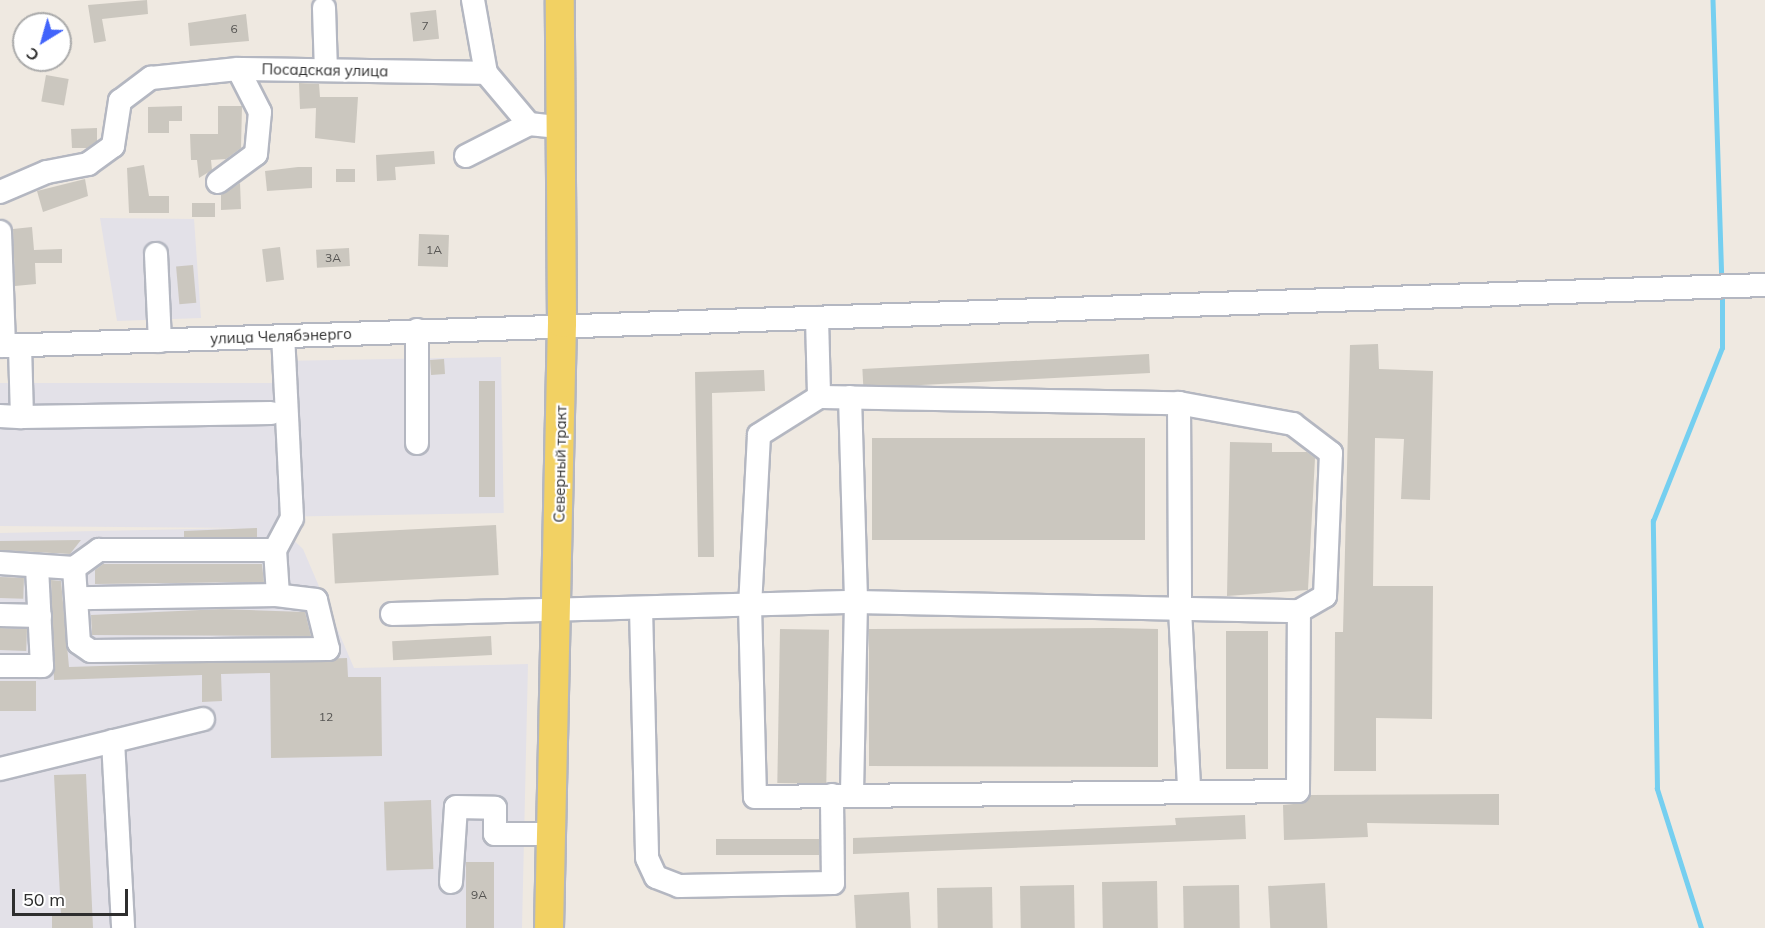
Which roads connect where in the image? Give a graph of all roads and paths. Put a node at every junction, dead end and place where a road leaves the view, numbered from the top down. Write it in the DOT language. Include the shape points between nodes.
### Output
graph roads {
  1 [pos="473,0"];
  2 [pos="560,0"];
  3 [pos="324,8"];
  4 [pos="238,69"];
  5 [pos="326,70"];
  6 [pos="486,73"];
  7 [pos="529,124"];
  8 [pos="560,127"];
  9 [pos="466,156"];
  10 [pos="218,182"];
  11 [pos="0,192"];
  12 [pos="0,232"];
  13 [pos="156,254"];
  14 [pos="1765,285"];
  15 [pos="817,318"];
  16 [pos="562,324"];
  17 [pos="417,330"];
  18 [pos="283,336"];
  19 [pos="160,341"];
  20 [pos="8,346"];
  21 [pos="819,397"];
  22 [pos="850,397"];
  23 [pos="1179,403"];
  24 [pos="271,413"];
  25 [pos="11,416"];
  26 [pos="417,443"];
  27 [pos="275,550"];
  28 [pos="0,563"];
  29 [pos="37,566"];
  30 [pos="74,568"];
  31 [pos="278,595"];
  32 [pos="78,598"];
  33 [pos="856,602"];
  34 [pos="750,606"];
  35 [pos="641,608"];
  36 [pos="1180,609"];
  37 [pos="1299,611"];
  38 [pos="558,613"];
  39 [pos="392,614"];
  40 [pos="0,615"];
  41 [pos="40,616"];
  42 [pos="0,666"];
  43 [pos="203,719"];
  44 [pos="113,741"];
  45 [pos="0,769"];
  46 [pos="1189,789"];
  47 [pos="842,795"];
  48 [pos="551,834"];
  49 [pos="451,882"];
  50 [pos="123,928"];
  51 [pos="549,928"];
  1 -- 6 [label="street"];
  2 -- 8 [label="main road, Северный тракт"];
  3 -- 5 [label="street"];
  4 -- 5 [label="street, Посадская улица"];
  4 -- 10 [label="street" via="260,112 256,154"];
  4 -- 11 [label="street, Посадская улица" via="151,78 120,101 113,146 88,164 47,172"];
  5 -- 6 [label="street, Посадская улица"];
  6 -- 7 [label="street"];
  7 -- 8 [label="street"];
  7 -- 9 [label="street"];
  8 -- 16 [label="main road, Северный тракт"];
  12 -- 20 [label="street"];
  13 -- 19 [label="street"];
  14 -- 15 [label="street, улица Челябэнерго"];
  15 -- 16 [label="street, улица Челябэнерго"];
  15 -- 21 [label="street"];
  16 -- 17 [label="street, улица Челябэнерго"];
  16 -- 38 [label="main road, Северный тракт"];
  17 -- 18 [label="street, улица Челябэнерго"];
  17 -- 26 [label="street"];
  18 -- 19 [label="street, улица Челябэнерго"];
  18 -- 27 [label="street" via="292,518"];
  19 -- 20 [label="street, улица Челябэнерго"];
  20 -- 25 [label="street"];
  21 -- 22 [label="street"];
  21 -- 34 [label="street" via="759,435"];
  22 -- 23 [label="street"];
  22 -- 33 [label="street"];
  23 -- 36 [label="street"];
  23 -- 37 [label="street" via="1293,424 1331,453 1325,596"];
  24 -- 25 [label="street"];
  27 -- 30 [label="street" via="99,550"];
  27 -- 31 [label="street"];
  28 -- 29 [label="street"];
  29 -- 30 [label="street"];
  29 -- 41 [label="street"];
  30 -- 32 [label="street"];
  31 -- 32 [label="street"];
  31 -- 32 [label="street" via="316,600 328,649 91,651 79,643"];
  33 -- 34 [label="street"];
  33 -- 36 [label="street"];
  33 -- 47 [label="street"];
  34 -- 35 [label="street"];
  34 -- 47 [label="street" via="755,797"];
  35 -- 38 [label="street"];
  35 -- 47 [label="street" via="647,858 656,877 679,886 833,883"];
  36 -- 37 [label="street"];
  36 -- 46 [label="street"];
  37 -- 46 [label="street" via="1298,791"];
  38 -- 39 [label="street"];
  38 -- 48 [label="main road, Северный тракт"];
  40 -- 41 [label="street"];
  41 -- 42 [label="street" via="42,666"];
  43 -- 44 [label="street"];
  44 -- 45 [label="street"];
  44 -- 50 [label="street"];
  46 -- 47 [label="street"];
  48 -- 49 [label="street" via="495,834 495,808 456,807"];
  48 -- 51 [label="main road, Северный тракт"];
}
